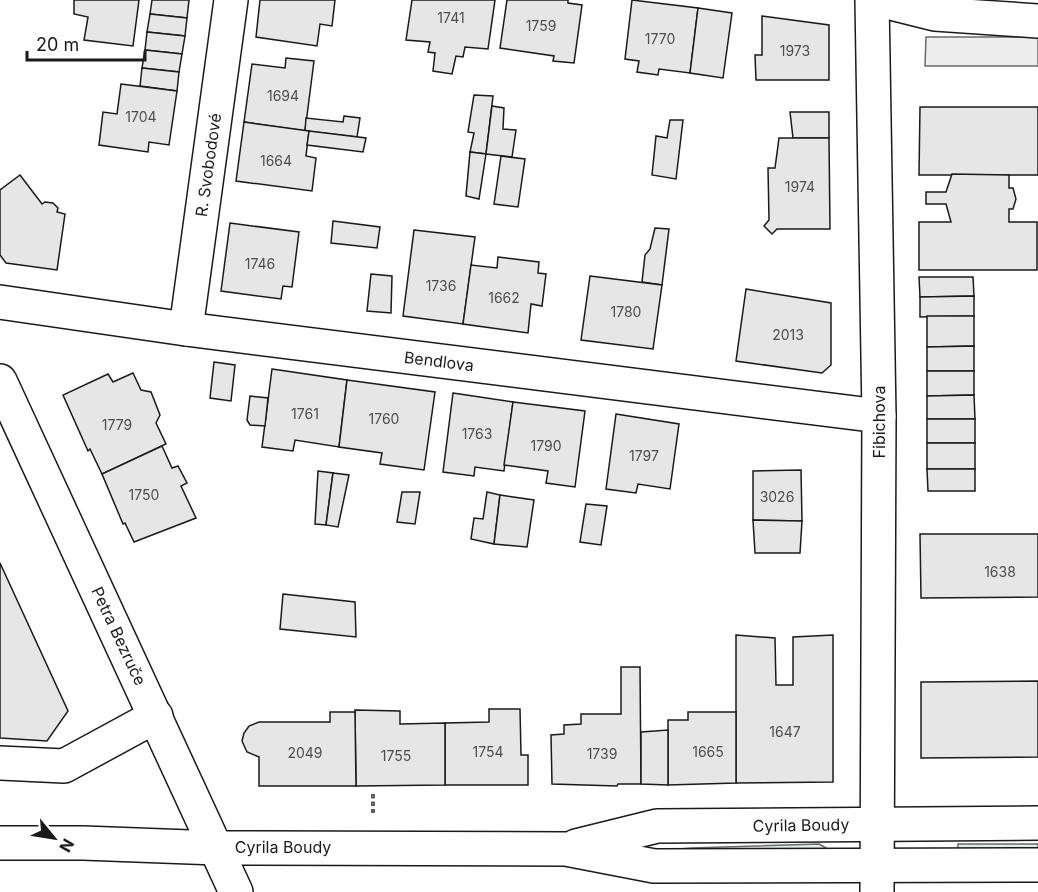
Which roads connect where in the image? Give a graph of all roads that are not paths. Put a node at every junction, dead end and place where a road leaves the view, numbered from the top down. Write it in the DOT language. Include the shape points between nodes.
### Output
graph roads {
  1 [pos="231,0"];
  2 [pos="872,0"];
  3 [pos="879,0"];
  4 [pos="1038,21"];
  5 [pos="0,302"];
  6 [pos="186,329"];
  7 [pos="0,381"];
  8 [pos="879,416"];
  9 [pos="156,716"];
  10 [pos="0,763"];
  11 [pos="1038,823"];
  12 [pos="0,843"];
  13 [pos="217,848"];
  14 [pos="877,856"];
  15 [pos="1038,865"];
  16 [pos="236,892"];
  1 -- 6 [label="street, R. Svobodové"];
  2 -- 8 [label="street, Fibichova"];
  3 -- 4 [label="street" via="935,14"];
  5 -- 6 [label="street, Bendlova"];
  6 -- 8 [label="street, Bendlova"];
  7 -- 9 [label="street, Petra Bezruče"];
  8 -- 14 [label="street, Fibichova"];
  9 -- 10 [label="street" via="64,766"];
  9 -- 13 [label="street, Petra Bezruče"];
  11 -- 14 [label="street, Cyrila Boudy"];
  12 -- 13 [label="street, Cyrila Boudy"];
  13 -- 14 [label="street, Cyrila Boudy" via="566,849 657,826"];
  13 -- 16 [label="street, Petra Bezruče"];
  14 -- 15 [label="street, Cyrila Boudy"];
}
